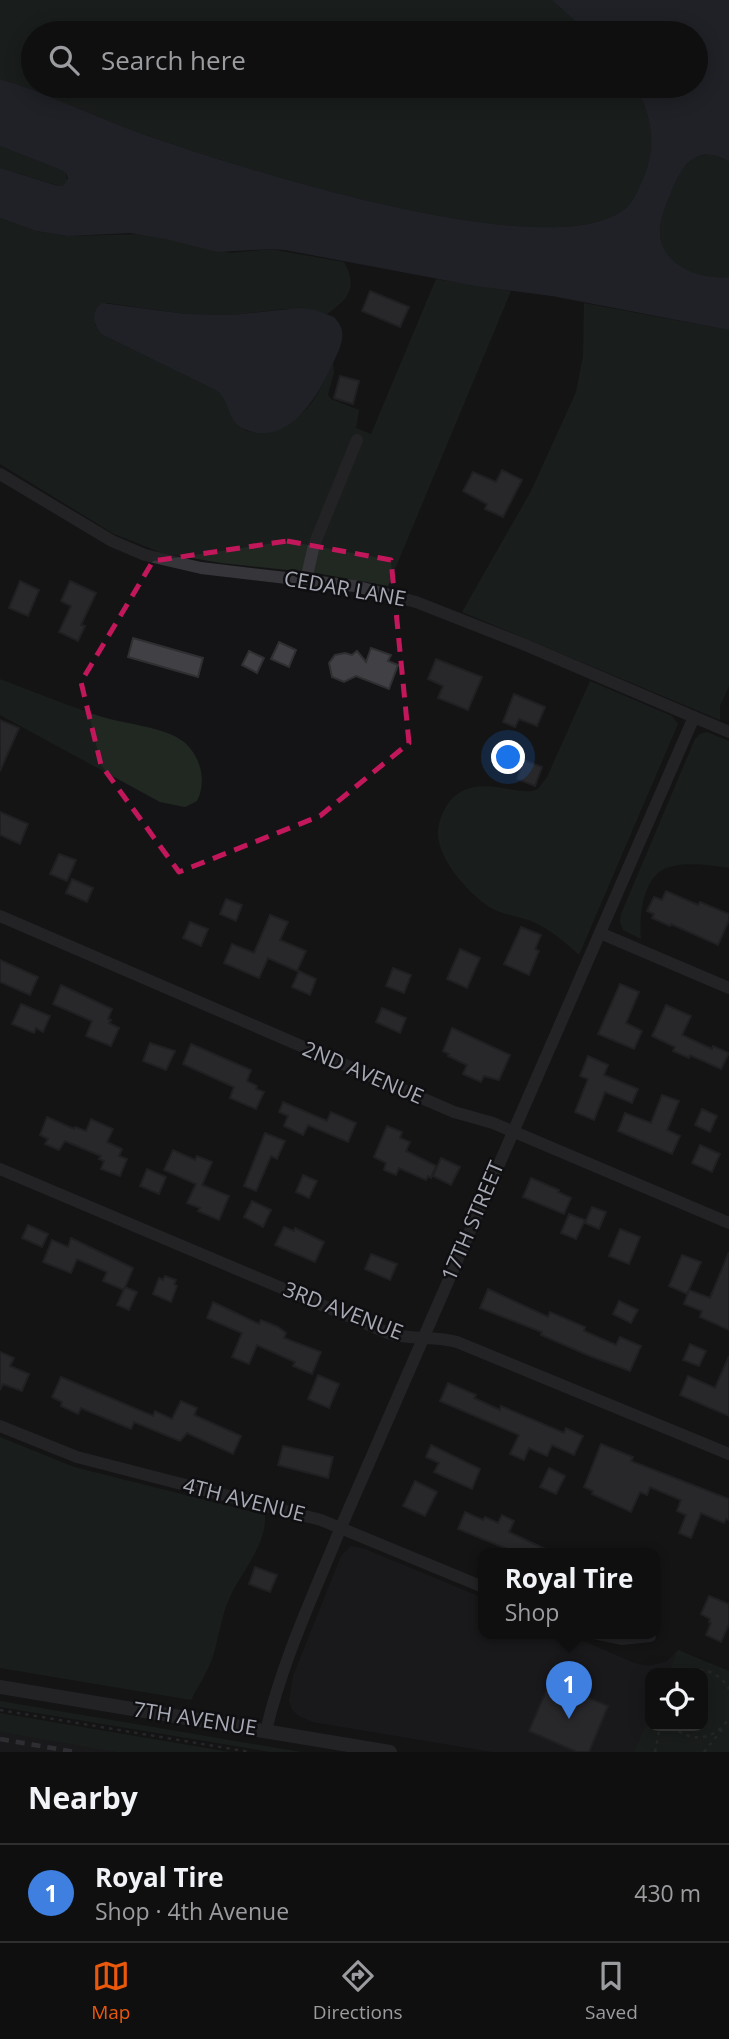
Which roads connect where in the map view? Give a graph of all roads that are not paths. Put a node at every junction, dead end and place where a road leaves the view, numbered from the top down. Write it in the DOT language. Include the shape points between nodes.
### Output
graph roads {
  1 [pos="357,440"];
  2 [pos="0,474"];
  3 [pos="306,580"];
  4 [pos="694,717"];
  5 [pos="729,732"];
  6 [pos="0,916"];
  7 [pos="600,933"];
  8 [pos="729,988"];
  9 [pos="512,1131"];
  10 [pos="0,1169"];
  11 [pos="729,1223"];
  12 [pos="424,1337"];
  13 [pos="0,1426"];
  14 [pos="729,1454"];
  15 [pos="341,1527"];
  16 [pos="478,1585"];
  17 [pos="0,1686"];
  18 [pos="266,1731"];
  19 [pos="390,1752"];
  1 -- 3 [label="street" via="314,545"];
  2 -- 3 [label="street, CEDAR LANE" via="103,536 145,555 201,568"];
  3 -- 4 [label="street, CEDAR LANE" via="376,591 441,610"];
  4 -- 5 [label="street, CEDAR LANE"];
  4 -- 7 [label="street, 17TH STREET"];
  6 -- 9 [label="street, 2ND AVENUE" via="454,1112"];
  7 -- 8 [label="street"];
  7 -- 9 [label="street, 17TH STREET"];
  9 -- 11 [label="street, 2ND AVENUE"];
  9 -- 12 [label="street, 17TH STREET"];
  10 -- 12 [label="street, 3RD AVENUE" via="388,1333"];
  12 -- 14 [label="street, 3RD AVENUE" via="457,1342"];
  12 -- 15 [label="street, 17TH STREET"];
  13 -- 15 [label="street, 4TH AVENUE" via="77,1457"];
  15 -- 16 [label="street, 4TH AVENUE"];
  15 -- 18 [label="street, 17TH STREET" via="286,1662"];
  17 -- 18 [label="street, 7TH AVENUE"];
  18 -- 19 [label="street, 7TH AVENUE"];
}
